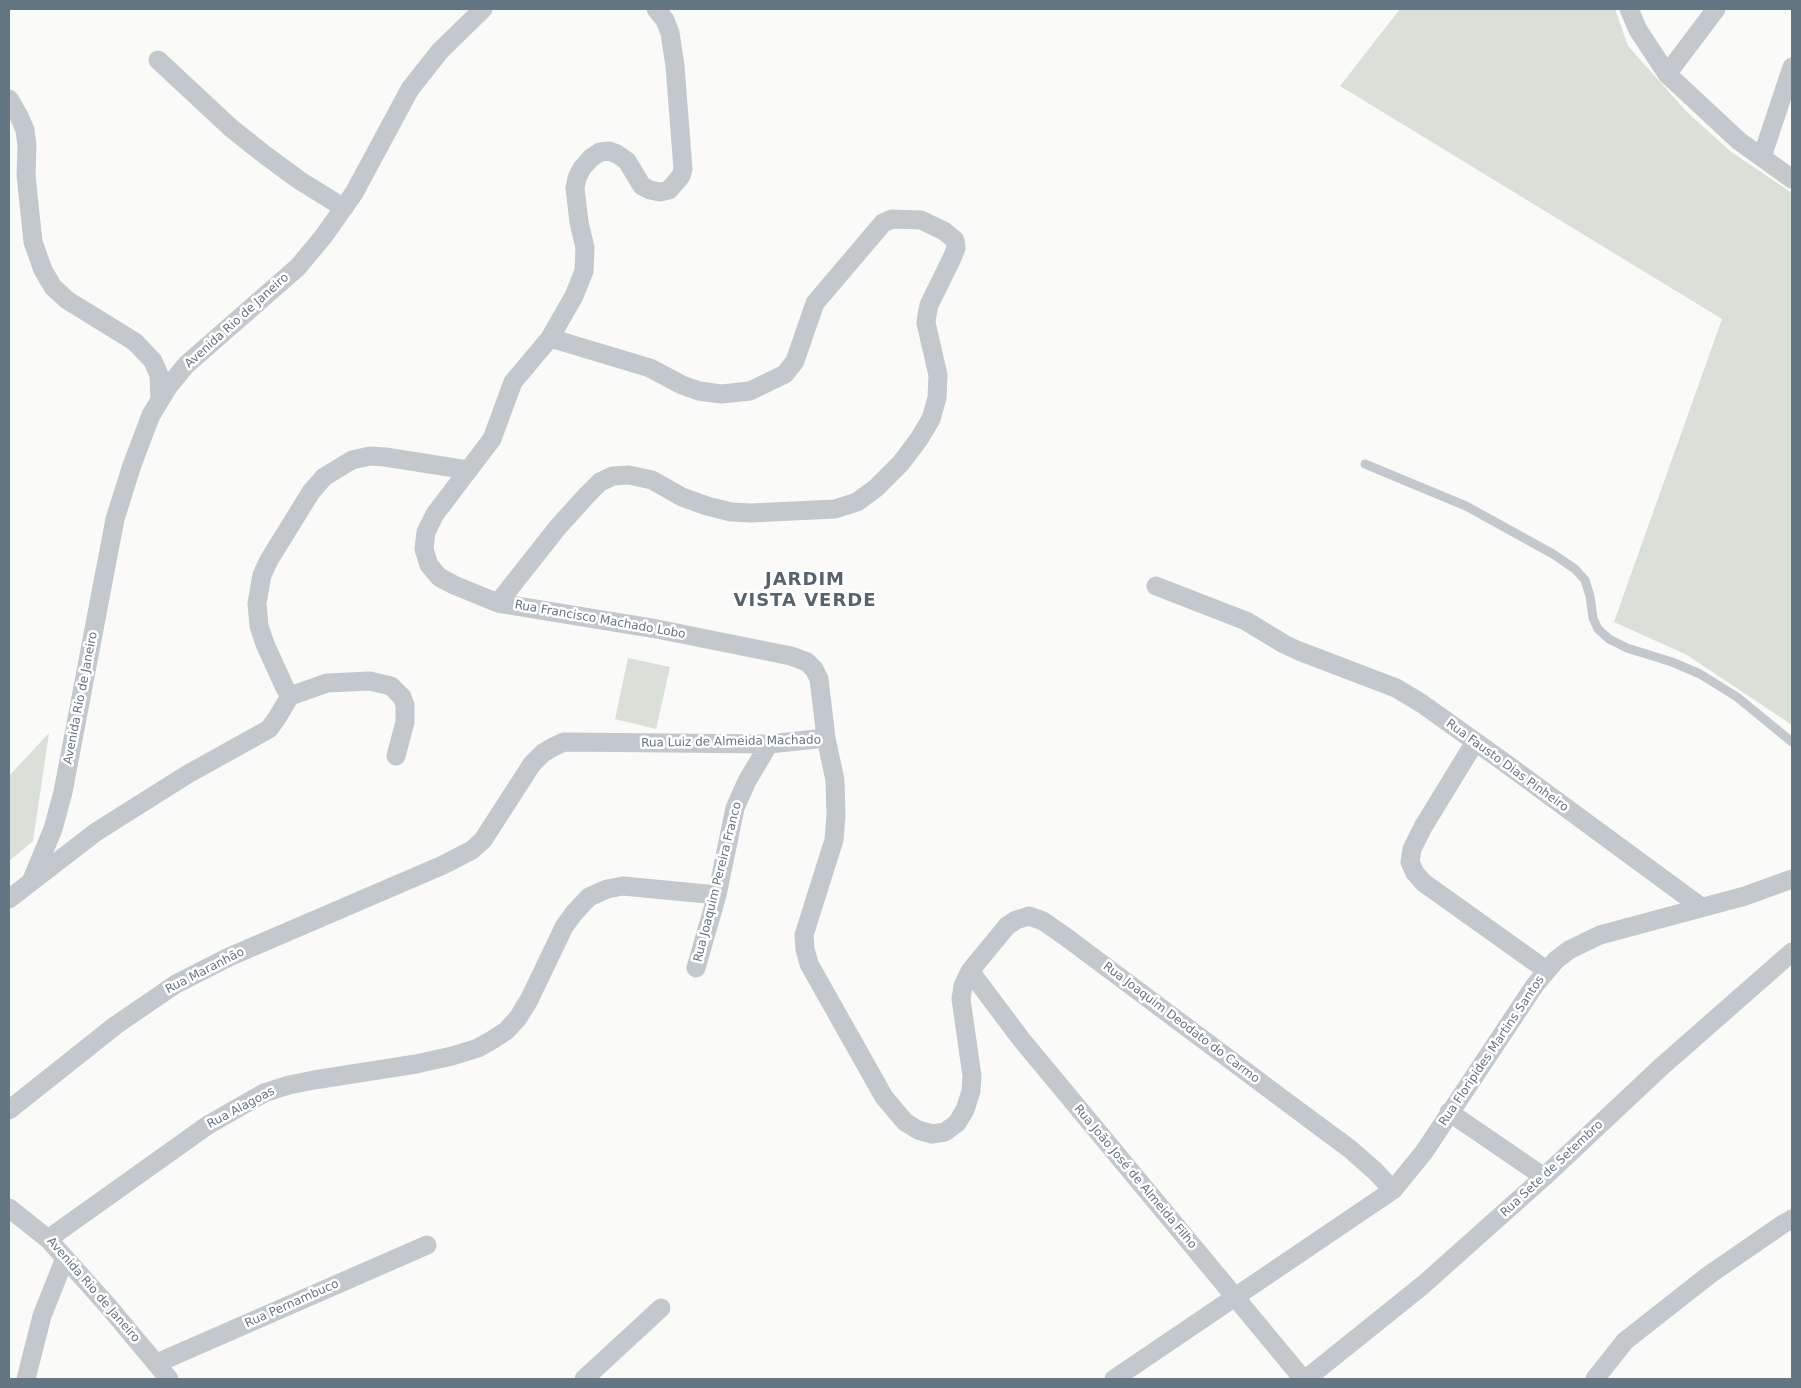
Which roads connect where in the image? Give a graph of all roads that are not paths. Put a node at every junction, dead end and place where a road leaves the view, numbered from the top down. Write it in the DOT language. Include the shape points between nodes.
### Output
graph roads {
  1 [pos="483,9"];
  2 [pos="656,9"];
  3 [pos="1629,9"];
  4 [pos="1716,9"];
  5 [pos="158,60"];
  6 [pos="1792,67"];
  7 [pos="1667,74"];
  8 [pos="9,99"];
  9 [pos="1762,157"];
  10 [pos="1792,179"];
  11 [pos="344,208"];
  12 [pos="550,338"];
  13 [pos="160,400"];
  14 [pos="1365,464"];
  15 [pos="468,470"];
  16 [pos="1156,586"];
  17 [pos="498,603"];
  18 [pos="290,696"];
  19 [pos="826,738"];
  20 [pos="1475,742"];
  21 [pos="1792,742"];
  22 [pos="769,744"];
  23 [pos="396,756"];
  24 [pos="1792,879"];
  25 [pos="31,882"];
  26 [pos="397,885"];
  27 [pos="717,895"];
  28 [pos="9,899"];
  29 [pos="1701,907"];
  30 [pos="1792,952"];
  31 [pos="696,968"];
  32 [pos="1546,970"];
  33 [pos="970,971"];
  34 [pos="9,1110"];
  35 [pos="1449,1112"];
  36 [pos="1544,1177"];
  37 [pos="1393,1190"];
  38 [pos="9,1208"];
  39 [pos="1792,1219"];
  40 [pos="48,1238"];
  41 [pos="427,1245"];
  42 [pos="66,1258"];
  43 [pos="1234,1297"];
  44 [pos="661,1308"];
  45 [pos="156,1364"];
  46 [pos="26,1379"];
  47 [pos="169,1379"];
  48 [pos="584,1379"];
  49 [pos="1114,1379"];
  50 [pos="1305,1379"];
  51 [pos="1595,1379"];
  1 -- 11 [label="street, Avenida Rio de Janeiro" via="440,51 410,89"];
  2 -- 12 [label="street, Rua Francisco Machado Lobo" via="670,33 675,66 681,176 668,190 650,190 642,186 627,161 609,151 600,152 582,168 575,188 585,248 584,271"];
  3 -- 7 [label="street" via="1638,30"];
  4 -- 7 [label="street"];
  5 -- 11 [label="street" via="265,156"];
  6 -- 9 [label="street"];
  7 -- 9 [label="street" via="1738,141"];
  8 -- 13 [label="street" via="25,130 33,242 43,270 53,287 67,300 135,342 153,361 159,374"];
  9 -- 10 [label="street"];
  11 -- 13 [label="street, Avenida Rio de Janeiro" via="298,267 186,365"];
  12 -- 15 [label="street, Rua Francisco Machado Lobo" via="513,382 492,439"];
  12 -- 17 [label="street" via="650,368 699,391 720,394 750,390 785,374 795,361 815,303 884,223 892,219 921,220 955,240 956,248 926,315 938,375 937,398 931,419 901,463 876,488 857,502 835,509 751,513 707,506 682,497 652,480 629,475 613,476 587,494"];
  13 -- 25 [label="street, Avenida Rio de Janeiro" via="132,465 115,519 63,792"];
  14 -- 21 [label="lane" via="1466,506 1560,559 1585,580 1593,618 1598,629 1609,639 1700,674 1737,697"];
  15 -- 17 [label="street, Rua Francisco Machado Lobo" via="435,514 426,532 424,549 428,565 439,577"];
  15 -- 18 [label="street" via="370,456 352,460 324,477 311,492 262,576 256,602 265,644"];
  16 -- 20 [label="street, Rua Fausto Dias Pinheiro" via="1246,621 1299,651 1396,688"];
  17 -- 19 [label="street, Rua Francisco Machado Lobo" via="657,628 807,662 819,679"];
  18 -- 23 [label="street" via="327,683 370,682 391,686 405,705 405,722"];
  18 -- 25 [label="street" via="269,729 188,774 105,826"];
  19 -- 22 [label="street, Rua Luiz de Almeida Machado"];
  19 -- 33 [label="street, Rua Luiz de Almeida Machado" via="835,780 836,815 834,840 804,936 809,964 884,1097 905,1122 932,1134 944,1132 957,1123 971,1090 972,1076 961,999"];
  20 -- 29 [label="street, Rua Fausto Dias Pinheiro"];
  20 -- 32 [label="street" via="1423,827 1412,849 1410,862 1424,883"];
  22 -- 26 [label="street, Rua Luiz de Almeida Machado" via="558,744 542,753 532,764 483,840 472,850"];
  22 -- 27 [label="street, Rua Joaquim Pereira Franco" via="735,808"];
  24 -- 29 [label="street, Rua Floripides Martins Santos"];
  25 -- 28 [label="street"];
  26 -- 34 [label="street, Rua Maranhão" via="229,957 176,984 116,1025"];
  27 -- 31 [label="street, Rua Joaquim Pereira Franco"];
  27 -- 40 [label="street, Rua Alagoas" via="623,886 589,897 564,927 518,1018 492,1040 452,1056 297,1083 264,1094 208,1125"];
  29 -- 32 [label="street, Rua Floripides Martins Santos" via="1600,935 1570,950"];
  30 -- 36 [label="street, Rua Sete de Setembro" via="1661,1067"];
  32 -- 35 [label="street, Rua Floripides Martins Santos"];
  33 -- 37 [label="street, Rua Joaquim Deodato do Carmo" via="1007,926 1029,916 1043,921 1350,1149"];
  33 -- 43 [label="street, Rua João José de Almeida Filho" via="1021,1039"];
  35 -- 36 [label="street"];
  35 -- 37 [label="street, Rua Floripides Martins Santos" via="1424,1152"];
  36 -- 50 [label="street, Rua Sete de Setembro" via="1423,1285"];
  37 -- 43 [label="street, Rua Floripides Martins Santos"];
  38 -- 40 [label="street, Avenida Rio de Janeiro"];
  39 -- 51 [label="street" via="1709,1275 1625,1341"];
  40 -- 42 [label="street, Avenida Rio de Janeiro"];
  41 -- 45 [label="street, Rua Pernambuco"];
  42 -- 45 [label="street, Avenida Rio de Janeiro"];
  42 -- 46 [label="street" via="42,1316"];
  43 -- 49 [label="street, Rua Floripides Martins Santos"];
  43 -- 50 [label="street, Rua João José de Almeida Filho"];
  44 -- 48 [label="street"];
  45 -- 47 [label="street, Avenida Rio de Janeiro"];
}
